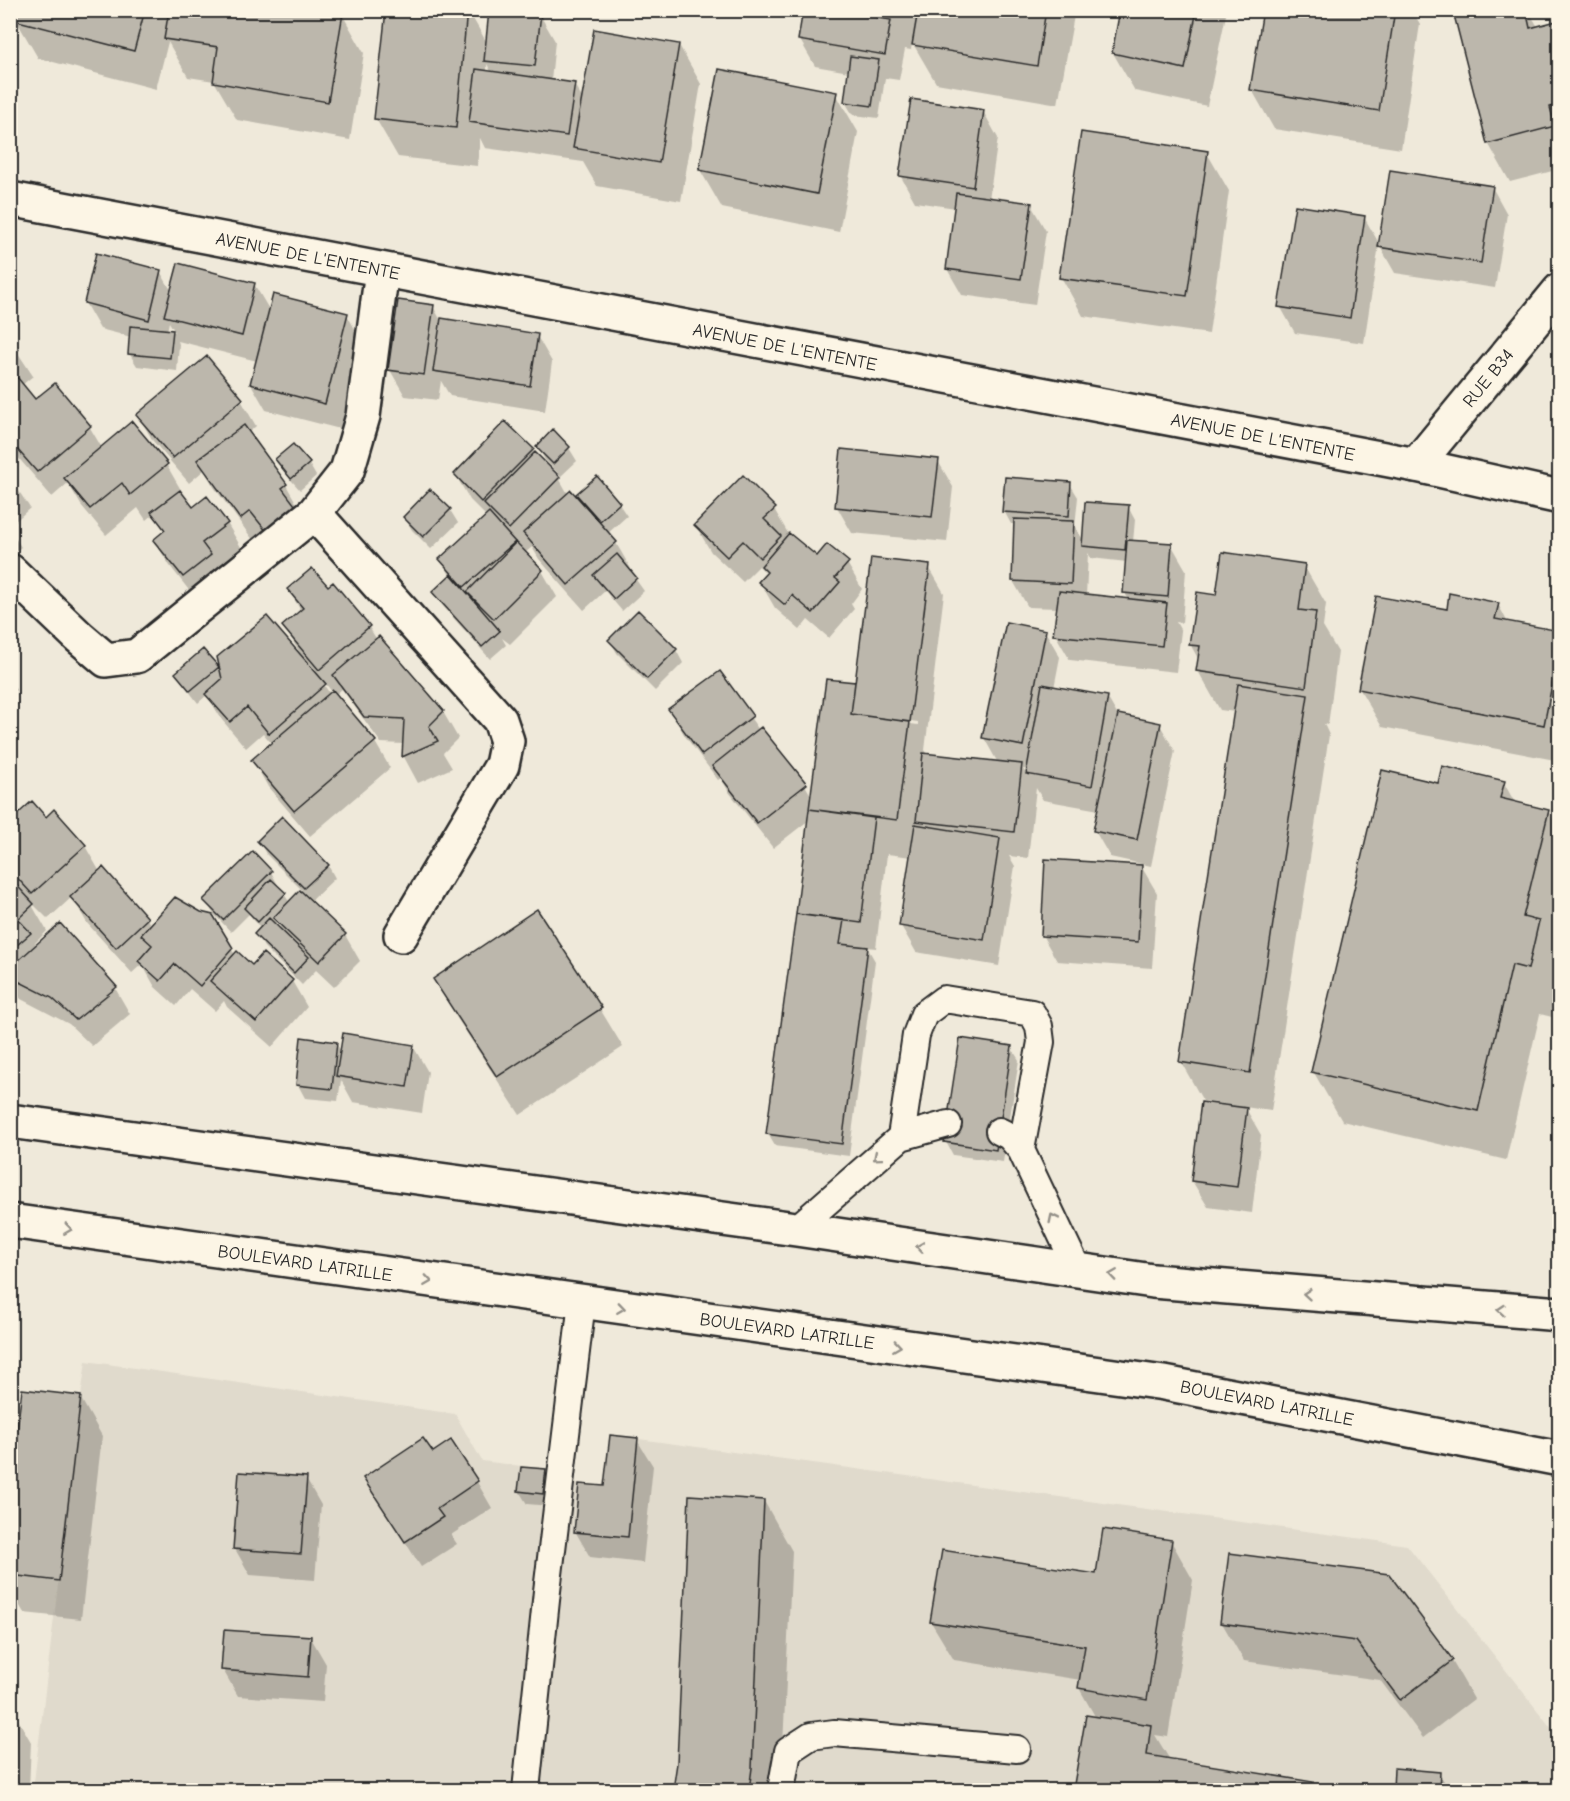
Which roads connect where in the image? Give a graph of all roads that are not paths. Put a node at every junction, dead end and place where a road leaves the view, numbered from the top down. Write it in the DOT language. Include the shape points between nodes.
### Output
graph roads {
  1 [pos="10,199"];
  2 [pos="382,270"];
  3 [pos="1560,290"];
  4 [pos="1416,465"];
  5 [pos="1560,497"];
  6 [pos="314,513"];
  7 [pos="10,571"];
  8 [pos="401,935"];
  9 [pos="10,1121"];
  10 [pos="948,1124"];
  11 [pos="999,1131"];
  12 [pos="901,1137"];
  13 [pos="1021,1150"];
  14 [pos="10,1221"];
  15 [pos="796,1229"];
  16 [pos="1078,1270"];
  17 [pos="582,1302"];
  18 [pos="1560,1314"];
  19 [pos="1560,1460"];
  20 [pos="1017,1749"];
  21 [pos="526,1791"];
  22 [pos="781,1791"];
  1 -- 2 [label="main road, AVENUE DE L'ENTENTE"];
  2 -- 4 [label="main road, AVENUE DE L'ENTENTE"];
  2 -- 6 [label="main road" via="363,416 347,471"];
  3 -- 4 [label="main road, RUE B34"];
  4 -- 5 [label="main road, AVENUE DE L'ENTENTE"];
  6 -- 7 [label="main road" via="137,656 105,660"];
  6 -- 8 [label="main road" via="500,720 507,741 502,765"];
  9 -- 15 [label="main road"];
  10 -- 12 [label="lane"];
  11 -- 13 [label="lane"];
  12 -- 13 [label="lane" via="916,1035 924,1014 944,999 1032,1012 1041,1042"];
  12 -- 15 [label="lane, one-way"];
  16 -- 13 [label="lane, one-way"];
  14 -- 17 [label="main road, BOULEVARD LATRILLE, one-way"];
  16 -- 15 [label="main road, one-way"];
  18 -- 16 [label="main road, one-way" via="1153,1281"];
  17 -- 19 [label="main road, BOULEVARD LATRILLE, one-way" via="1164,1383"];
  17 -- 21 [label="lane"];
  20 -- 22 [label="lane" via="834,1733 810,1736 788,1751"];
}
